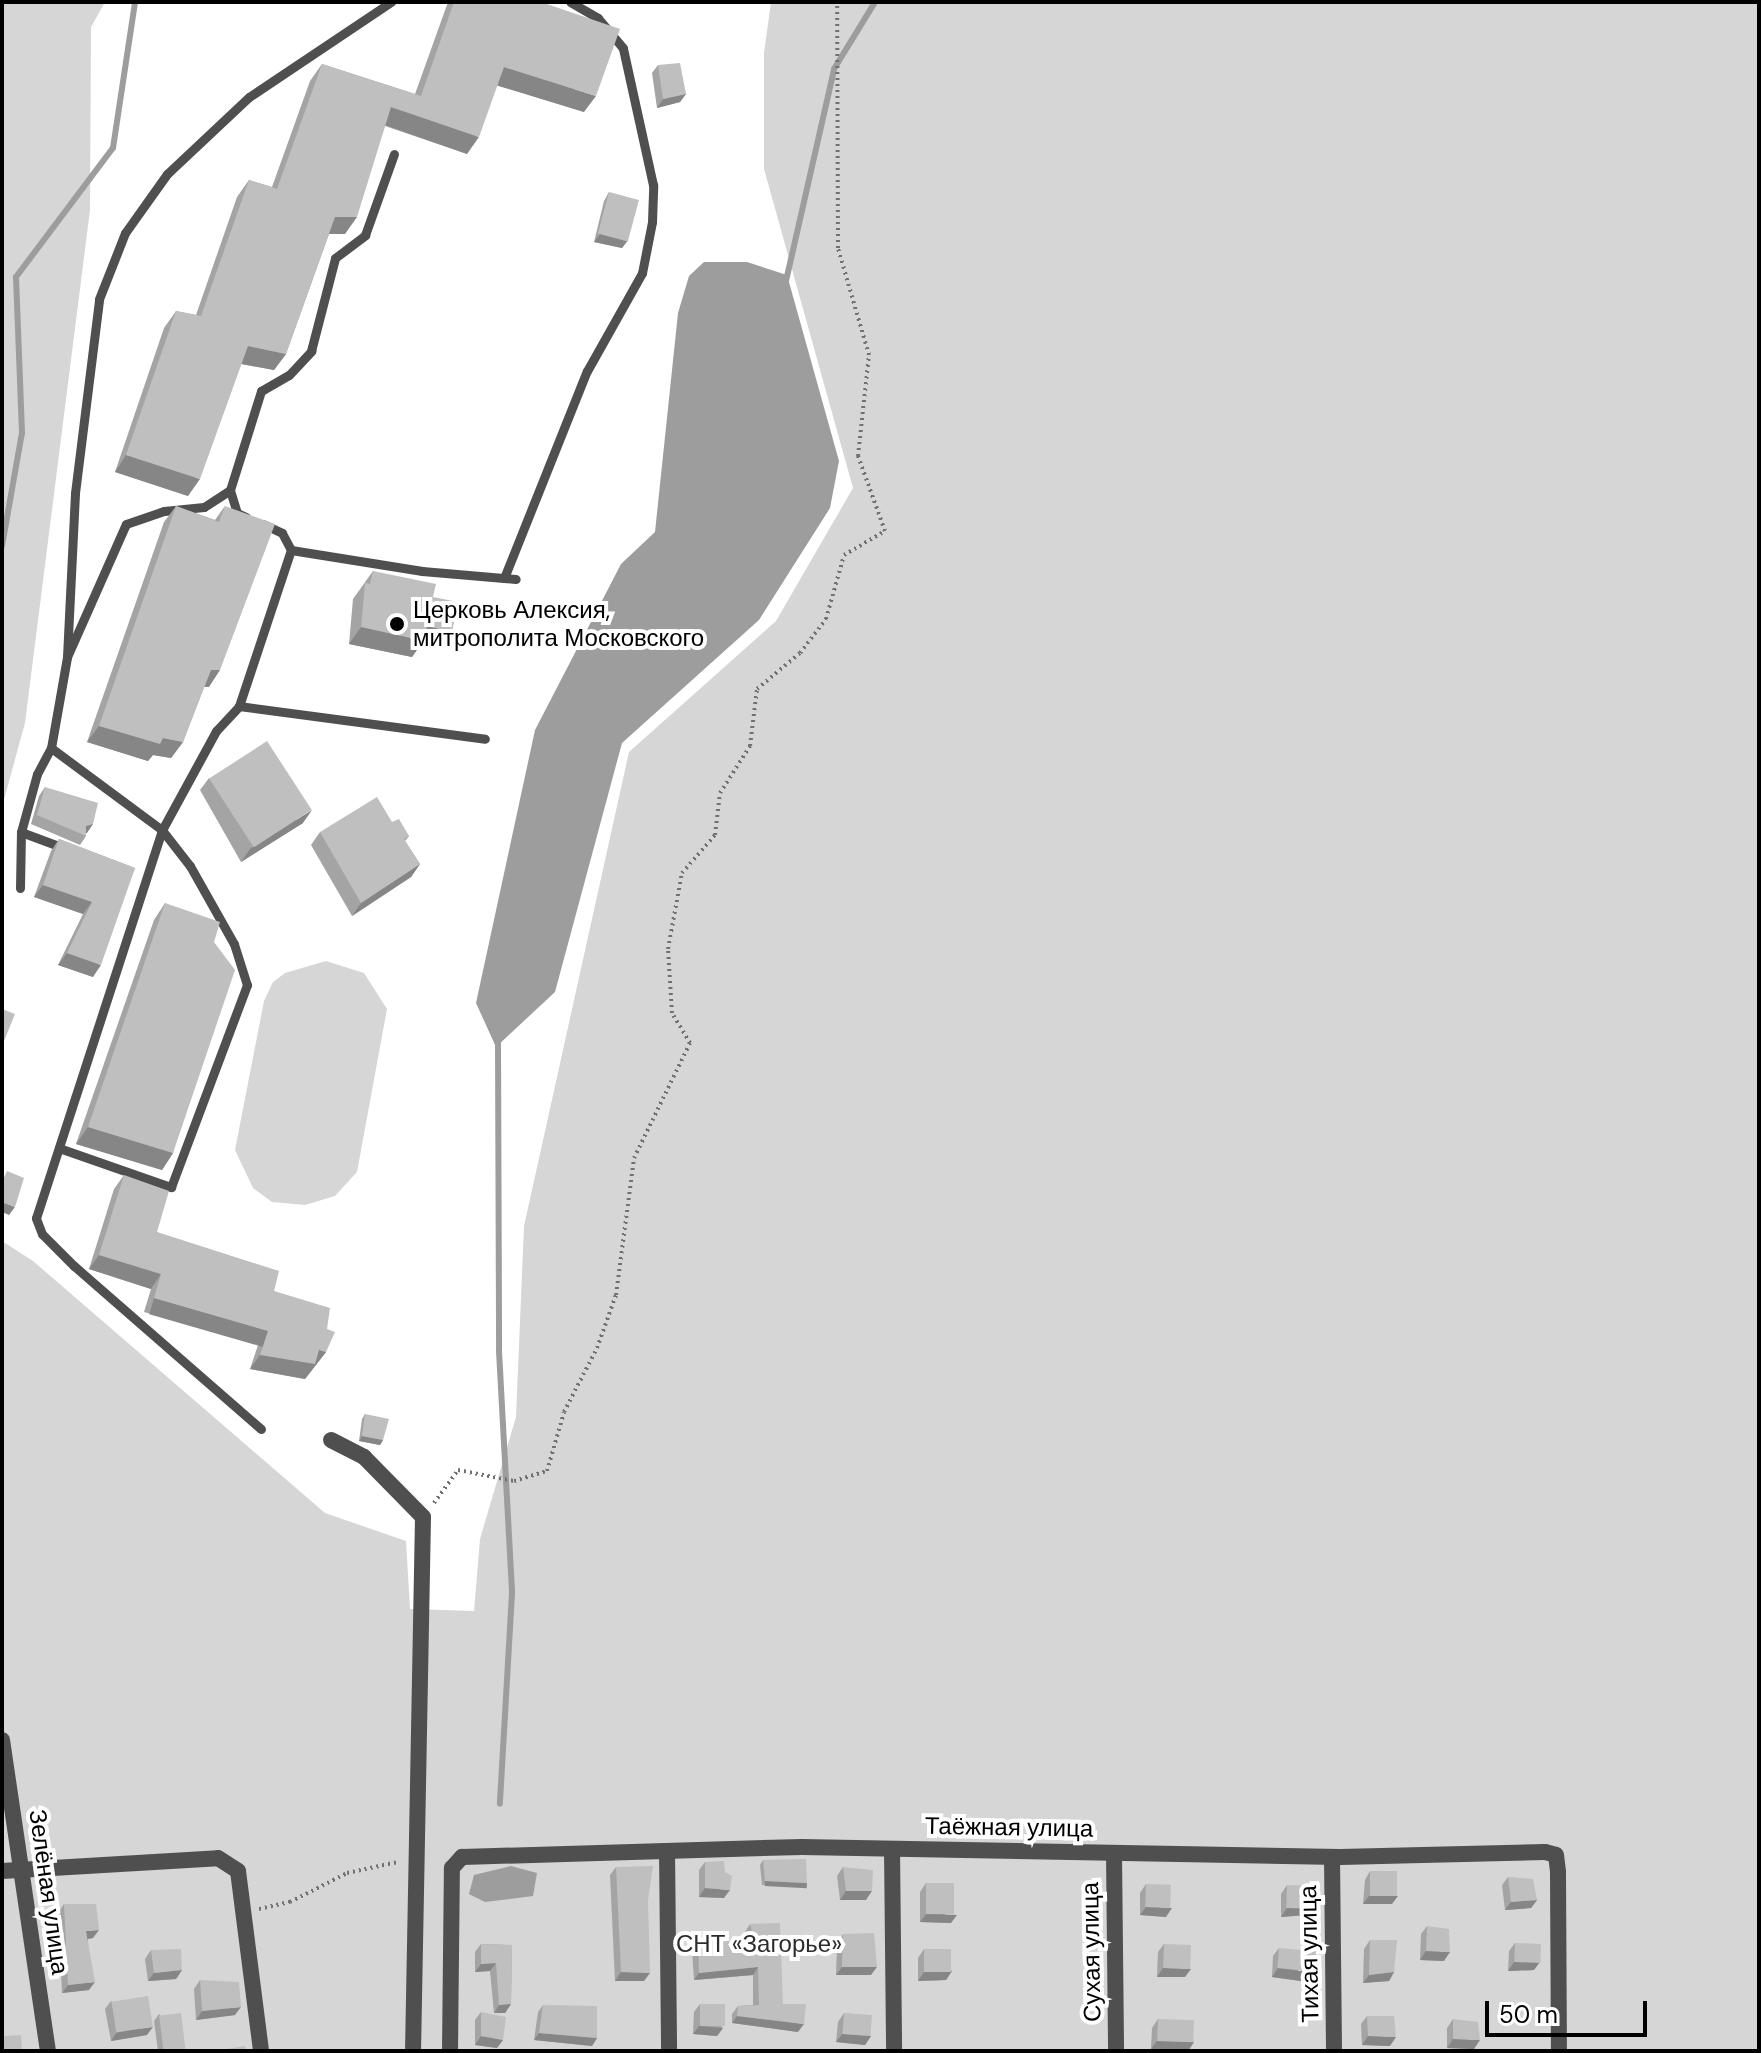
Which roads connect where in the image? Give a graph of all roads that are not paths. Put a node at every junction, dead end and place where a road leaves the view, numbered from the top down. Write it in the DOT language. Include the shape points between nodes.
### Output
graph roads {
  1 [pos="391,2"];
  2 [pos="570,2"];
  3 [pos="394,154"];
  4 [pos="230,490"];
  5 [pos="291,550"];
  6 [pos="504,578"];
  7 [pos="516,579"];
  8 [pos="67,657"];
  9 [pos="239,706"];
  10 [pos="485,739"];
  11 [pos="51,748"];
  12 [pos="162,830"];
  13 [pos="21,832"];
  14 [pos="77,852"];
  15 [pos="133,872"];
  16 [pos="147,877"];
  17 [pos="20,888"];
  18 [pos="59,1148"];
  19 [pos="261,1429"];
  20 [pos="331,1440"];
  21 [pos="2,1740"];
  22 [pos="892,1849"];
  23 [pos="667,1851"];
  24 [pos="1114,1853"];
  25 [pos="1332,1857"];
  26 [pos="22,1869"];
  27 [pos="2,1871"];
  28 [pos="48,2051"];
  29 [pos="261,2051"];
  30 [pos="413,2051"];
  31 [pos="450,2051"];
  32 [pos="669,2051"];
  33 [pos="894,2051"];
  34 [pos="1116,2051"];
  35 [pos="1334,2051"];
  36 [pos="1559,2051"];
  1 -- 8 [label="lane" via="249,97 167,174 125,233 99,299 89,369 66,587"];
  2 -- 6 [label="lane" via="598,18 623,48 653,185 652,222 642,273 587,371"];
  3 -- 4 [label="lane" via="365,235 335,258 311,351 289,375 261,391"];
  4 -- 5 [label="lane" via="237,513 282,533"];
  4 -- 8 [label="lane" via="204,507 164,511 126,524"];
  5 -- 6 [label="lane"];
  5 -- 9 [label="lane"];
  6 -- 7 [label="lane"];
  8 -- 11 [label="lane"];
  9 -- 10 [label="lane"];
  9 -- 12 [label="lane" via="216,731"];
  11 -- 12 [label="lane"];
  11 -- 13 [label="lane" via="37,774"];
  12 -- 16 [label="lane"];
  12 -- 18 [label="lane" via="190,866 234,944 247,985 171,1187"];
  13 -- 14 [label="lane"];
  13 -- 17 [label="lane"];
  15 -- 16 [label="lane"];
  16 -- 18 [label="lane"];
  18 -- 19 [label="lane" via="36,1218 42,1234"];
  20 -- 30 [label="street" via="364,1457 423,1517"];
  21 -- 26 [label="street, Зелёная улица"];
  22 -- 23 [label="street, Таёжная улица"];
  22 -- 24 [label="street, Таёжная улица"];
  22 -- 33 [label="street"];
  23 -- 31 [label="street, Таёжная улица" via="462,1857 452,1868"];
  23 -- 32 [label="street"];
  24 -- 25 [label="street, Таёжная улица"];
  24 -- 34 [label="street, Сухая улица"];
  25 -- 35 [label="street, Тихая улица"];
  25 -- 36 [label="street, Таёжная улица" via="1556,1855"];
  26 -- 27 [label="street"];
  26 -- 28 [label="street, Зелёная улица"];
  26 -- 29 [label="street" via="218,1858 238,1871"];
}
